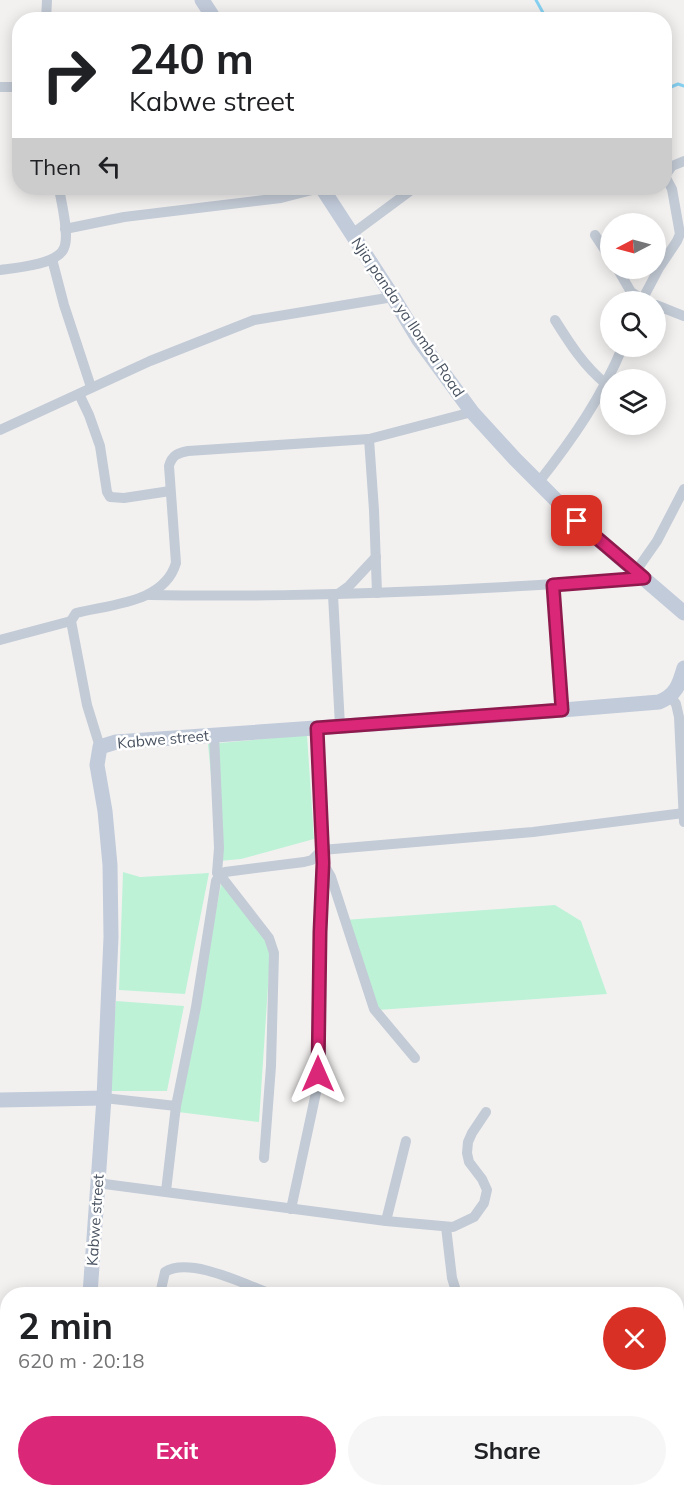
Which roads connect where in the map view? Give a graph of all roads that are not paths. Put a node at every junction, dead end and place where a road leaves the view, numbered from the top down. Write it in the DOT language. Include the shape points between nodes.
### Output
graph roads {
  1 [pos="672,189"];
  2 [pos="60,195"];
  3 [pos="293,195"];
  4 [pos="326,195"];
  5 [pos="405,195"];
  6 [pos="65,230"];
  7 [pos="352,234"];
  8 [pos="595,235"];
  9 [pos="600,243"];
  10 [pos="52,259"];
  11 [pos="0,270"];
  12 [pos="649,291"];
  13 [pos="393,297"];
  14 [pos="666,309"];
  15 [pos="684,316"];
  16 [pos="555,320"];
  17 [pos="600,379"];
  18 [pos="92,387"];
  19 [pos="79,394"];
  20 [pos="600,394"];
  21 [pos="472,412"];
  22 [pos="0,430"];
  23 [pos="369,439"];
  24 [pos="538,483"];
  25 [pos="684,489"];
  26 [pos="170,492"];
  27 [pos="376,557"];
  28 [pos="640,574"];
  29 [pos="553,585"];
  30 [pos="377,593"];
  31 [pos="149,595"];
  32 [pos="335,595"];
  33 [pos="684,613"];
  34 [pos="71,621"];
  35 [pos="0,640"];
  36 [pos="684,668"];
  37 [pos="671,697"];
  38 [pos="562,710"];
  39 [pos="340,726"];
  40 [pos="317,728"];
  41 [pos="214,735"];
  42 [pos="100,747"];
  43 [pos="684,816"];
  44 [pos="322,850"];
  45 [pos="323,863"];
  46 [pos="219,873"];
  47 [pos="415,1058"];
  48 [pos="104,1098"];
  49 [pos="0,1100"];
  50 [pos="176,1106"];
  51 [pos="486,1112"];
  52 [pos="406,1142"];
  53 [pos="264,1158"];
  54 [pos="97,1183"];
  55 [pos="166,1191"];
  56 [pos="291,1209"];
  57 [pos="386,1221"];
  58 [pos="446,1227"];
  59 [pos="90,1287"];
  60 [pos="162,1287"];
  61 [pos="253,1287"];
  62 [pos="455,1287"];
  1 -- 12 [label="street" via="680,234"];
  2 -- 6 [label="street"];
  3 -- 6 [label="street" via="124,217"];
  4 -- 7 [label="main road, Njia panda ya Ilomba Road"];
  5 -- 7 [label="street"];
  6 -- 10 [label="street" via="65,248"];
  7 -- 13 [label="main road, Njia panda ya Ilomba Road"];
  8 -- 9 [label="street"];
  10 -- 11 [label="street"];
  10 -- 18 [label="street"];
  13 -- 18 [label="street" via="254,320"];
  13 -- 21 [label="main road, Njia panda ya Ilomba Road"];
  14 -- 15 [label="street"];
  16 -- 17 [label="street" via="590,371"];
  18 -- 19 [label="street"];
  19 -- 22 [label="street"];
  19 -- 26 [label="street" via="96,435 110,497"];
  20 -- 24 [label="street"];
  21 -- 23 [label="street"];
  21 -- 24 [label="main road, Njia panda ya Ilomba Road"];
  23 -- 26 [label="street" via="178,453 169,466"];
  23 -- 27 [label="street"];
  24 -- 28 [label="main road, Njia panda ya Ilomba Road"];
  25 -- 28 [label="street"];
  26 -- 31 [label="street" via="176,563 169,579"];
  27 -- 30 [label="street"];
  27 -- 32 [label="street"];
  28 -- 29 [label="street"];
  28 -- 33 [label="main road, Njia panda ya Ilomba Road"];
  29 -- 30 [label="street"];
  29 -- 38 [label="street"];
  30 -- 32 [label="street"];
  31 -- 32 [label="street"];
  31 -- 34 [label="street" via="76,613"];
  32 -- 39 [label="street"];
  34 -- 35 [label="street"];
  34 -- 42 [label="street" via="87,705"];
  36 -- 37 [label="main road"];
  37 -- 38 [label="main road, Kabwe street" via="659,702"];
  37 -- 43 [label="street" via="679,717"];
  38 -- 39 [label="main road, Kabwe street"];
  39 -- 40 [label="main road, Kabwe street"];
  40 -- 41 [label="main road, Kabwe street"];
  40 -- 44 [label="street"];
  41 -- 42 [label="main road, Kabwe street" via="116,742"];
  41 -- 46 [label="street"];
  42 -- 48 [label="main road, Kabwe street" via="97,765 105,812 110,900"];
  43 -- 44 [label="street"];
  44 -- 45 [label="street"];
  44 -- 46 [label="street" via="304,862"];
  45 -- 47 [label="street" via="374,1009"];
  45 -- 56 [label="street" via="317,1088"];
  46 -- 50 [label="street"];
  46 -- 53 [label="street" via="268,938 274,953"];
  48 -- 49 [label="main road"];
  48 -- 50 [label="street"];
  48 -- 54 [label="main road, Kabwe street"];
  50 -- 55 [label="street"];
  51 -- 58 [label="street" via="472,1133 467,1153 487,1190 484,1203 474,1217"];
  52 -- 57 [label="street"];
  54 -- 55 [label="street"];
  54 -- 59 [label="main road, Kabwe street"];
  55 -- 56 [label="street"];
  56 -- 57 [label="street"];
  57 -- 58 [label="street"];
  58 -- 62 [label="street"];
  60 -- 61 [label="street" via="165,1272 180,1267 214,1272"];
}
